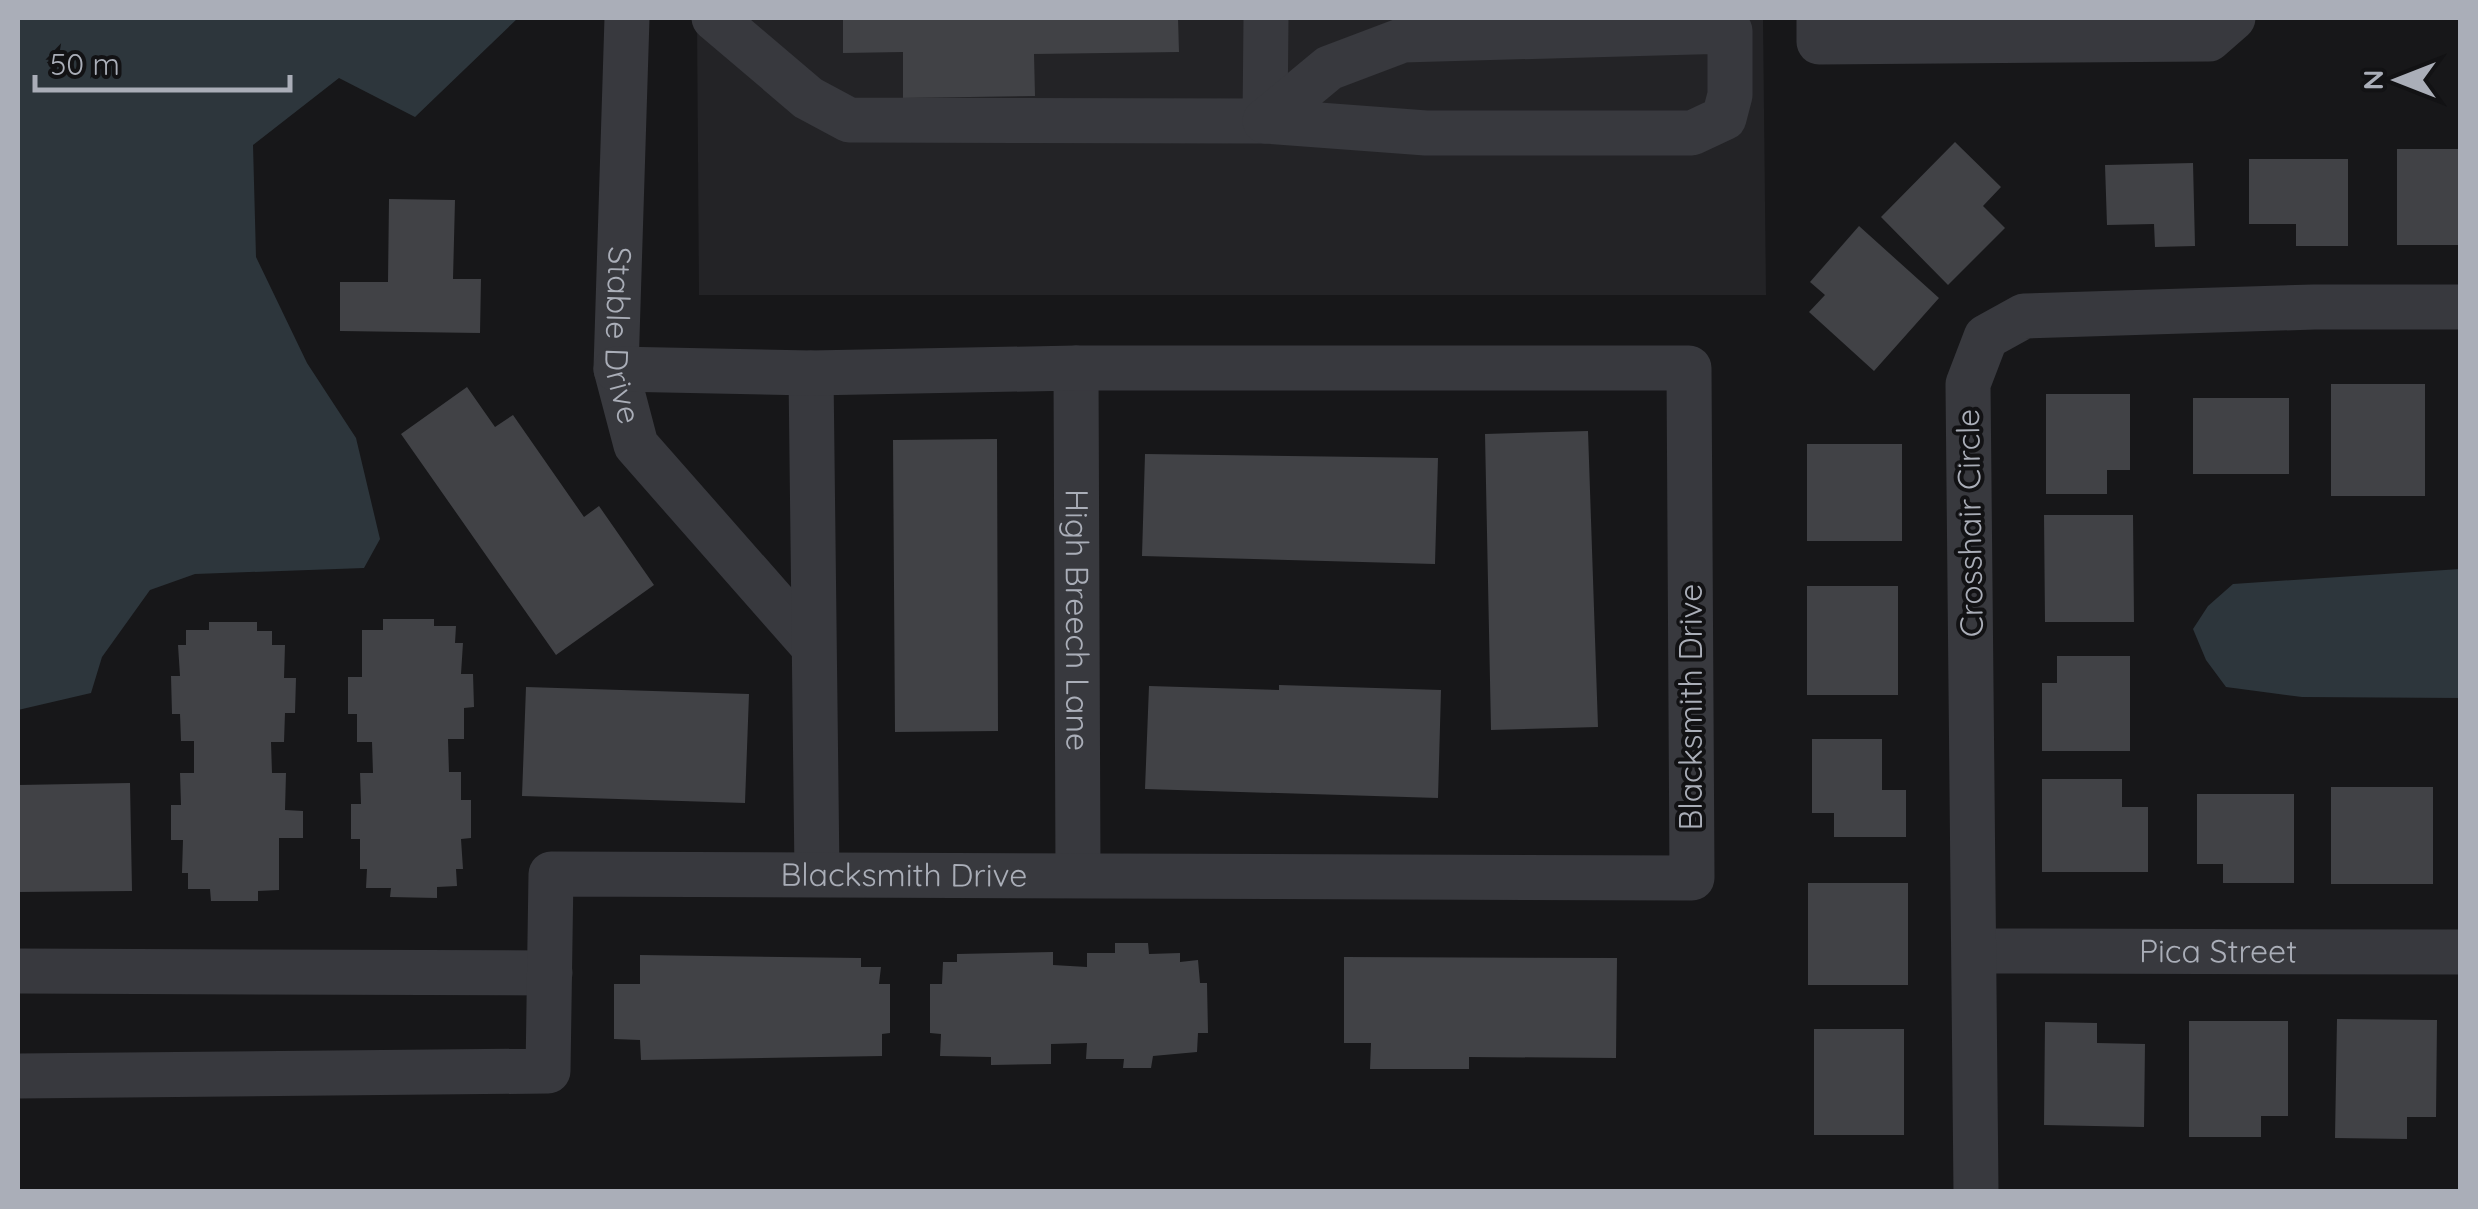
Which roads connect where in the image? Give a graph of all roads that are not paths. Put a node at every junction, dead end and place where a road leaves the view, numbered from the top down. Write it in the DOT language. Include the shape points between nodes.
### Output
graph roads {
  1 [pos="627,18"];
  2 [pos="714,18"];
  3 [pos="1266,18"];
  4 [pos="1819,18"];
  5 [pos="2233,18"];
  6 [pos="1729,24"];
  7 [pos="763,37"];
  8 [pos="1265,122"];
  9 [pos="2460,308"];
  10 [pos="616,368"];
  11 [pos="1076,368"];
  12 [pos="811,372"];
  13 [pos="812,645"];
  14 [pos="817,874"];
  15 [pos="1078,874"];
  16 [pos="1976,951"];
  17 [pos="2460,952"];
  18 [pos="18,971"];
  19 [pos="550,973"];
  20 [pos="18,1076"];
  21 [pos="1976,1192"];
  1 -- 10 [label="street, Stable Drive"];
  2 -- 7 [label="street"];
  3 -- 8 [label="street"];
  4 -- 5 [label="street" via="1819,42 1838,42 2209,39"];
  6 -- 8 [label="street" via="1403,40 1329,68"];
  6 -- 8 [label="street" via="1724,118 1692,133 1426,134"];
  7 -- 8 [label="street" via="808,98 850,120"];
  9 -- 16 [label="street, Crosshair Circle" via="2024,316 1986,337 1968,384"];
  10 -- 12 [label="street, Blacksmith Drive"];
  10 -- 13 [label="street, Stable Drive" via="636,445"];
  11 -- 12 [label="street, Blacksmith Drive"];
  11 -- 15 [label="street, High Breech Lane"];
  11 -- 15 [label="street, Blacksmith Drive" via="1689,368 1692,878"];
  12 -- 13 [label="street"];
  13 -- 14 [label="street"];
  14 -- 15 [label="street, Blacksmith Drive"];
  14 -- 19 [label="street, Blacksmith Drive" via="551,874"];
  16 -- 17 [label="street, Pica Street"];
  16 -- 21 [label="street, Crosshair Circle"];
  18 -- 19 [label="street"];
  19 -- 20 [label="street, Blacksmith Drive" via="548,1071"];
}
